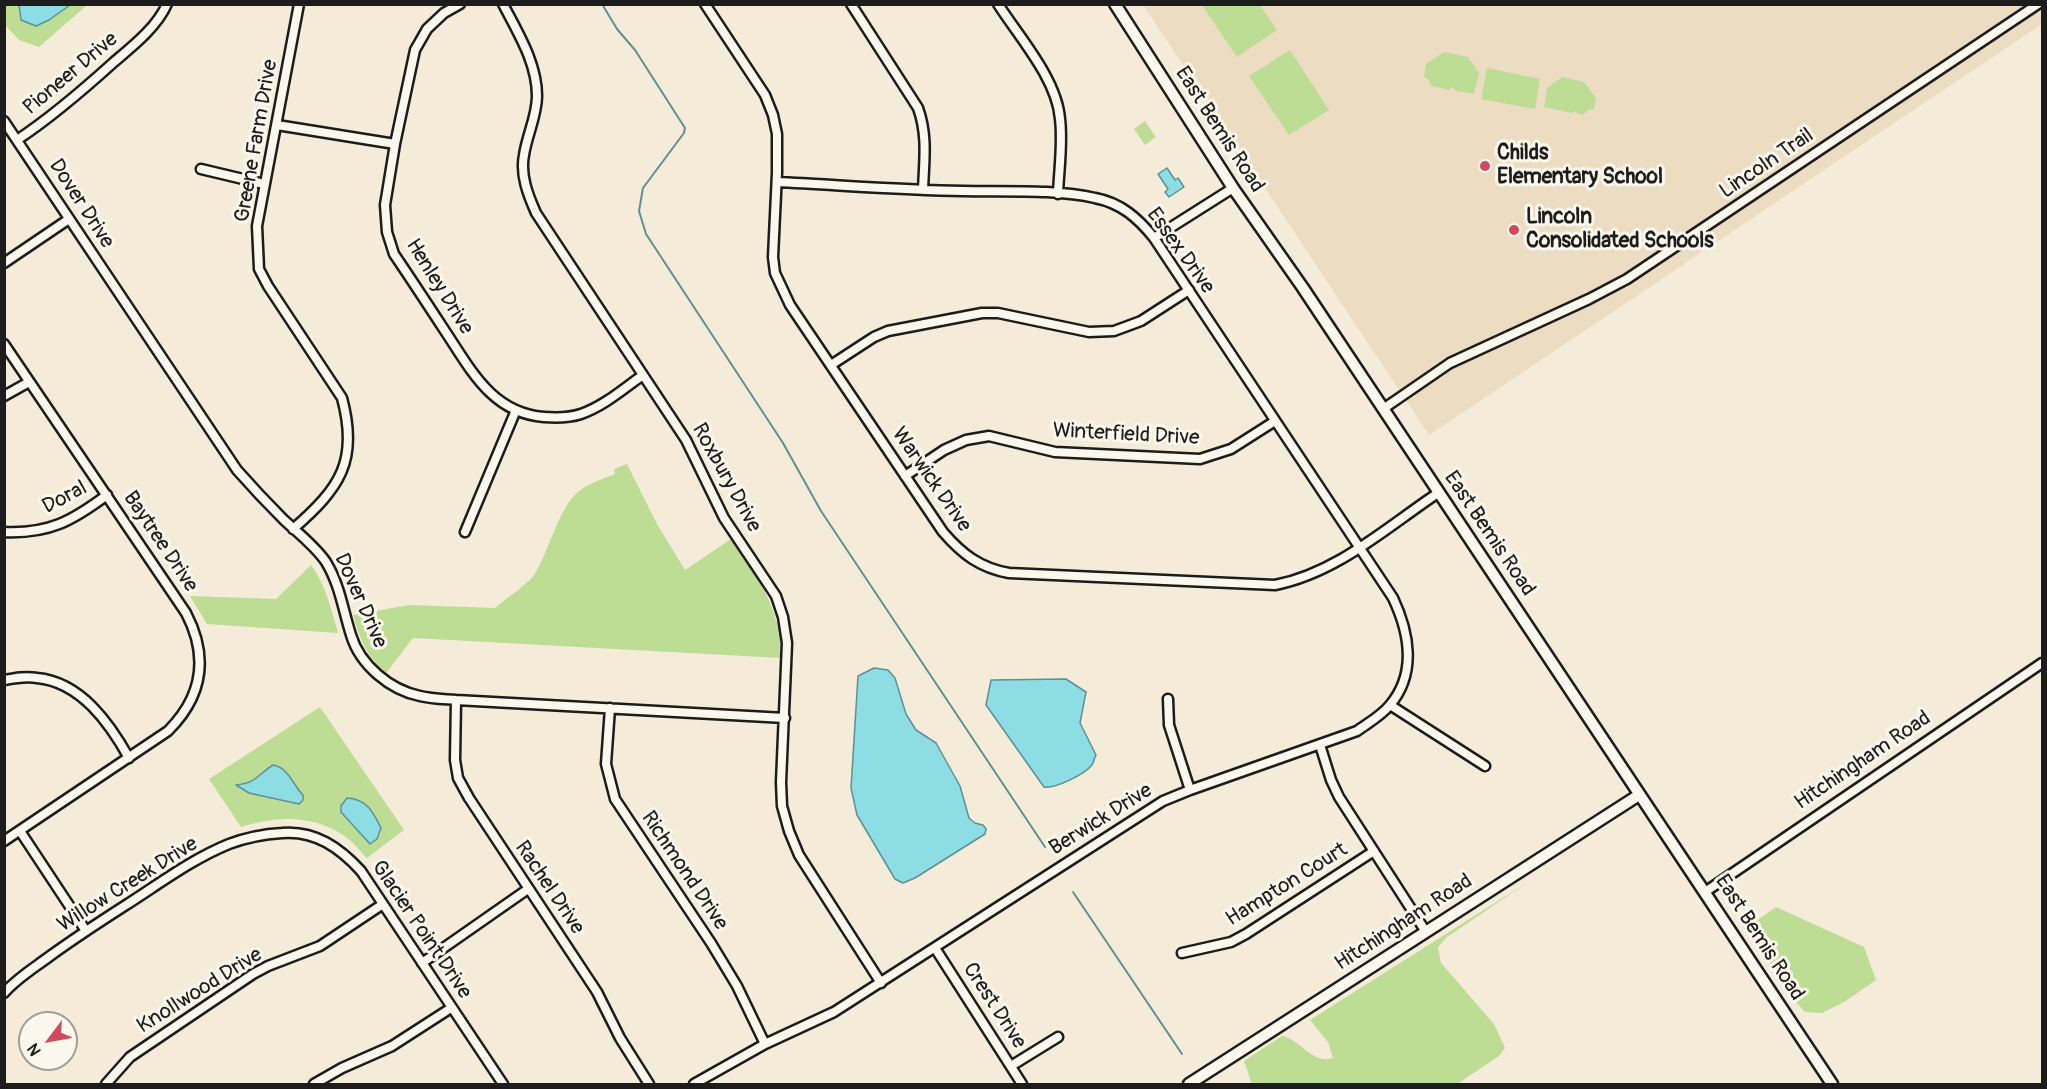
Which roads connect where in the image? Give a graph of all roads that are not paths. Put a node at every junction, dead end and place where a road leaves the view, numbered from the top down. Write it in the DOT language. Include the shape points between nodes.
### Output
graph roads {
  1 [pos="167,4"];
  2 [pos="299,4"];
  3 [pos="460,4"];
  4 [pos="503,4"];
  5 [pos="705,4"];
  6 [pos="851,4"];
  7 [pos="998,4"];
  8 [pos="1115,4"];
  9 [pos="2038,4"];
  10 [pos="4,121"];
  11 [pos="277,126"];
  12 [pos="17,141"];
  13 [pos="394,144"];
  14 [pos="201,169"];
  15 [pos="777,182"];
  16 [pos="264,184"];
  17 [pos="1233,188"];
  18 [pos="923,190"];
  19 [pos="1058,194"];
  20 [pos="69,219"];
  21 [pos="1154,238"];
  22 [pos="4,263"];
  23 [pos="1189,290"];
  24 [pos="4,344"];
  25 [pos="831,365"];
  26 [pos="643,375"];
  27 [pos="29,382"];
  28 [pos="4,396"];
  29 [pos="1383,409"];
  30 [pos="516,410"];
  31 [pos="1275,421"];
  32 [pos="905,476"];
  33 [pos="1438,493"];
  34 [pos="107,495"];
  35 [pos="293,529"];
  36 [pos="4,532"];
  37 [pos="465,532"];
  38 [pos="1358,548"];
  39 [pos="2043,663"];
  40 [pos="4,680"];
  41 [pos="1168,699"];
  42 [pos="456,700"];
  43 [pos="1390,705"];
  44 [pos="610,708"];
  45 [pos="785,718"];
  46 [pos="1320,745"];
  47 [pos="129,758"];
  48 [pos="1485,766"];
  49 [pos="1190,790"];
  50 [pos="1640,795"];
  51 [pos="20,831"];
  52 [pos="283,832"];
  53 [pos="4,841"];
  54 [pos="1374,851"];
  55 [pos="528,890"];
  56 [pos="1705,892"];
  57 [pos="383,904"];
  58 [pos="86,931"];
  59 [pos="1426,932"];
  60 [pos="935,948"];
  61 [pos="1182,953"];
  62 [pos="422,963"];
  63 [pos="881,982"];
  64 [pos="4,993"];
  65 [pos="451,1008"];
  66 [pos="1058,1037"];
  67 [pos="765,1044"];
  68 [pos="1011,1066"];
  69 [pos="106,1084"];
  70 [pos="314,1084"];
  71 [pos="503,1084"];
  72 [pos="649,1084"];
  73 [pos="694,1084"];
  74 [pos="1022,1084"];
  75 [pos="1189,1084"];
  76 [pos="1832,1084"];
  1 -- 12 [label="street, Pioneer Drive" via="136,43"];
  2 -- 11 [label="street, Greene Farm Drive"];
  3 -- 13 [label="street, Henley Drive" via="427,29 415,50"];
  4 -- 26 [label="street, Roxbury Drive" via="526,48 535,77 534,117 523,156 528,195"];
  5 -- 15 [label="street, Warwick Drive" via="770,105 777,134"];
  6 -- 18 [label="street" via="918,108 926,144"];
  7 -- 19 [label="street" via="1056,99 1060,119"];
  8 -- 17 [label="street, East Bemis Road"];
  9 -- 29 [label="street, Lincoln Trail" via="1628,279 1450,363"];
  10 -- 12 [label="street, Dover Drive"];
  11 -- 13 [label="street"];
  11 -- 16 [label="street, Greene Farm Drive"];
  12 -- 20 [label="street, Dover Drive"];
  13 -- 30 [label="street, Henley Drive" via="385,205 394,254 478,381 496,399"];
  14 -- 16 [label="street"];
  15 -- 18 [label="street, Essex Drive"];
  15 -- 25 [label="street, Warwick Drive" via="775,273 790,304"];
  16 -- 35 [label="street, Greene Farm Drive" via="257,226 259,269 342,398 350,440 336,483"];
  17 -- 21 [label="street"];
  17 -- 29 [label="street, East Bemis Road"];
  18 -- 19 [label="street, Essex Drive"];
  19 -- 21 [label="street, Essex Drive" via="1095,198 1125,209"];
  20 -- 22 [label="street"];
  20 -- 35 [label="street, Dover Drive" via="237,470"];
  21 -- 23 [label="street, Essex Drive"];
  23 -- 25 [label="street" via="1141,321 1114,331 1089,332 982,313 888,332"];
  23 -- 31 [label="street, Essex Drive"];
  24 -- 27 [label="street, Baytree Drive"];
  25 -- 32 [label="street, Warwick Drive"];
  26 -- 30 [label="street, Henley Drive" via="596,408 578,415 542,417"];
  26 -- 45 [label="street, Roxbury Drive" via="686,440 724,518 776,596 786,630"];
  27 -- 28 [label="street"];
  27 -- 34 [label="street, Baytree Drive"];
  29 -- 33 [label="street, East Bemis Road"];
  30 -- 37 [label="street"];
  31 -- 32 [label="street, Winterfield Drive" via="1231,449 1200,459 1055,452 989,436 966,440 944,450"];
  31 -- 38 [label="street, Essex Drive"];
  32 -- 38 [label="street, Warwick Drive" via="957,548 972,561 1009,573 1275,585 1314,574"];
  33 -- 38 [label="street, Warwick Drive"];
  33 -- 50 [label="street, East Bemis Road"];
  34 -- 36 [label="street, Doral" via="53,528"];
  34 -- 47 [label="street, Baytree Drive" via="186,613 200,657 198,683 189,707 168,731"];
  35 -- 42 [label="street, Dover Drive" via="327,564 343,601 351,636 375,673 396,688 419,696"];
  38 -- 43 [label="street, Berwick Drive" via="1393,598 1406,630 1408,655 1404,678"];
  39 -- 56 [label="street, Hitchingham Road"];
  40 -- 47 [label="street" via="39,678 60,684 84,699 104,719"];
  41 -- 49 [label="street" via="1169,725"];
  42 -- 44 [label="street, Dover Drive"];
  42 -- 55 [label="street, Rachel Drive" via="458,778"];
  43 -- 46 [label="street, Berwick Drive" via="1357,731"];
  43 -- 48 [label="street"];
  44 -- 45 [label="street, Dover Drive"];
  44 -- 67 [label="street, Richmond Drive" via="606,764 615,799 711,943"];
  45 -- 63 [label="street, Roxbury Drive" via="781,782 789,831 799,855"];
  46 -- 49 [label="street, Berwick Drive"];
  46 -- 54 [label="street" via="1339,797"];
  47 -- 51 [label="street, Baytree Drive"];
  49 -- 60 [label="street, Berwick Drive" via="1163,801"];
  50 -- 56 [label="street, East Bemis Road"];
  50 -- 59 [label="street, Hitchingham Road"];
  51 -- 53 [label="street, Baytree Drive"];
  51 -- 58 [label="street"];
  52 -- 57 [label="street, Glacier Point Drive" via="325,841 345,854"];
  52 -- 58 [label="street, Willow Creek Drive" via="240,841 192,862"];
  54 -- 59 [label="street"];
  54 -- 61 [label="street, Hampton Court" via="1231,942"];
  55 -- 62 [label="street"];
  55 -- 72 [label="street, Rachel Drive" via="597,992"];
  56 -- 76 [label="street, East Bemis Road"];
  57 -- 62 [label="street, Glacier Point Drive"];
  57 -- 69 [label="street, Knollwood Drive" via="320,946 253,974 130,1057"];
  58 -- 64 [label="street, Willow Creek Drive"];
  59 -- 75 [label="street, Hitchingham Road"];
  60 -- 63 [label="street, Berwick Drive"];
  60 -- 68 [label="street, Crest Drive"];
  62 -- 65 [label="street, Glacier Point Drive"];
  63 -- 67 [label="street, Berwick Drive" via="834,1012"];
  65 -- 70 [label="street" via="392,1046"];
  65 -- 71 [label="street, Glacier Point Drive"];
  66 -- 68 [label="street"];
  67 -- 73 [label="street, Berwick Drive"];
  68 -- 74 [label="street, Crest Drive"];
}
